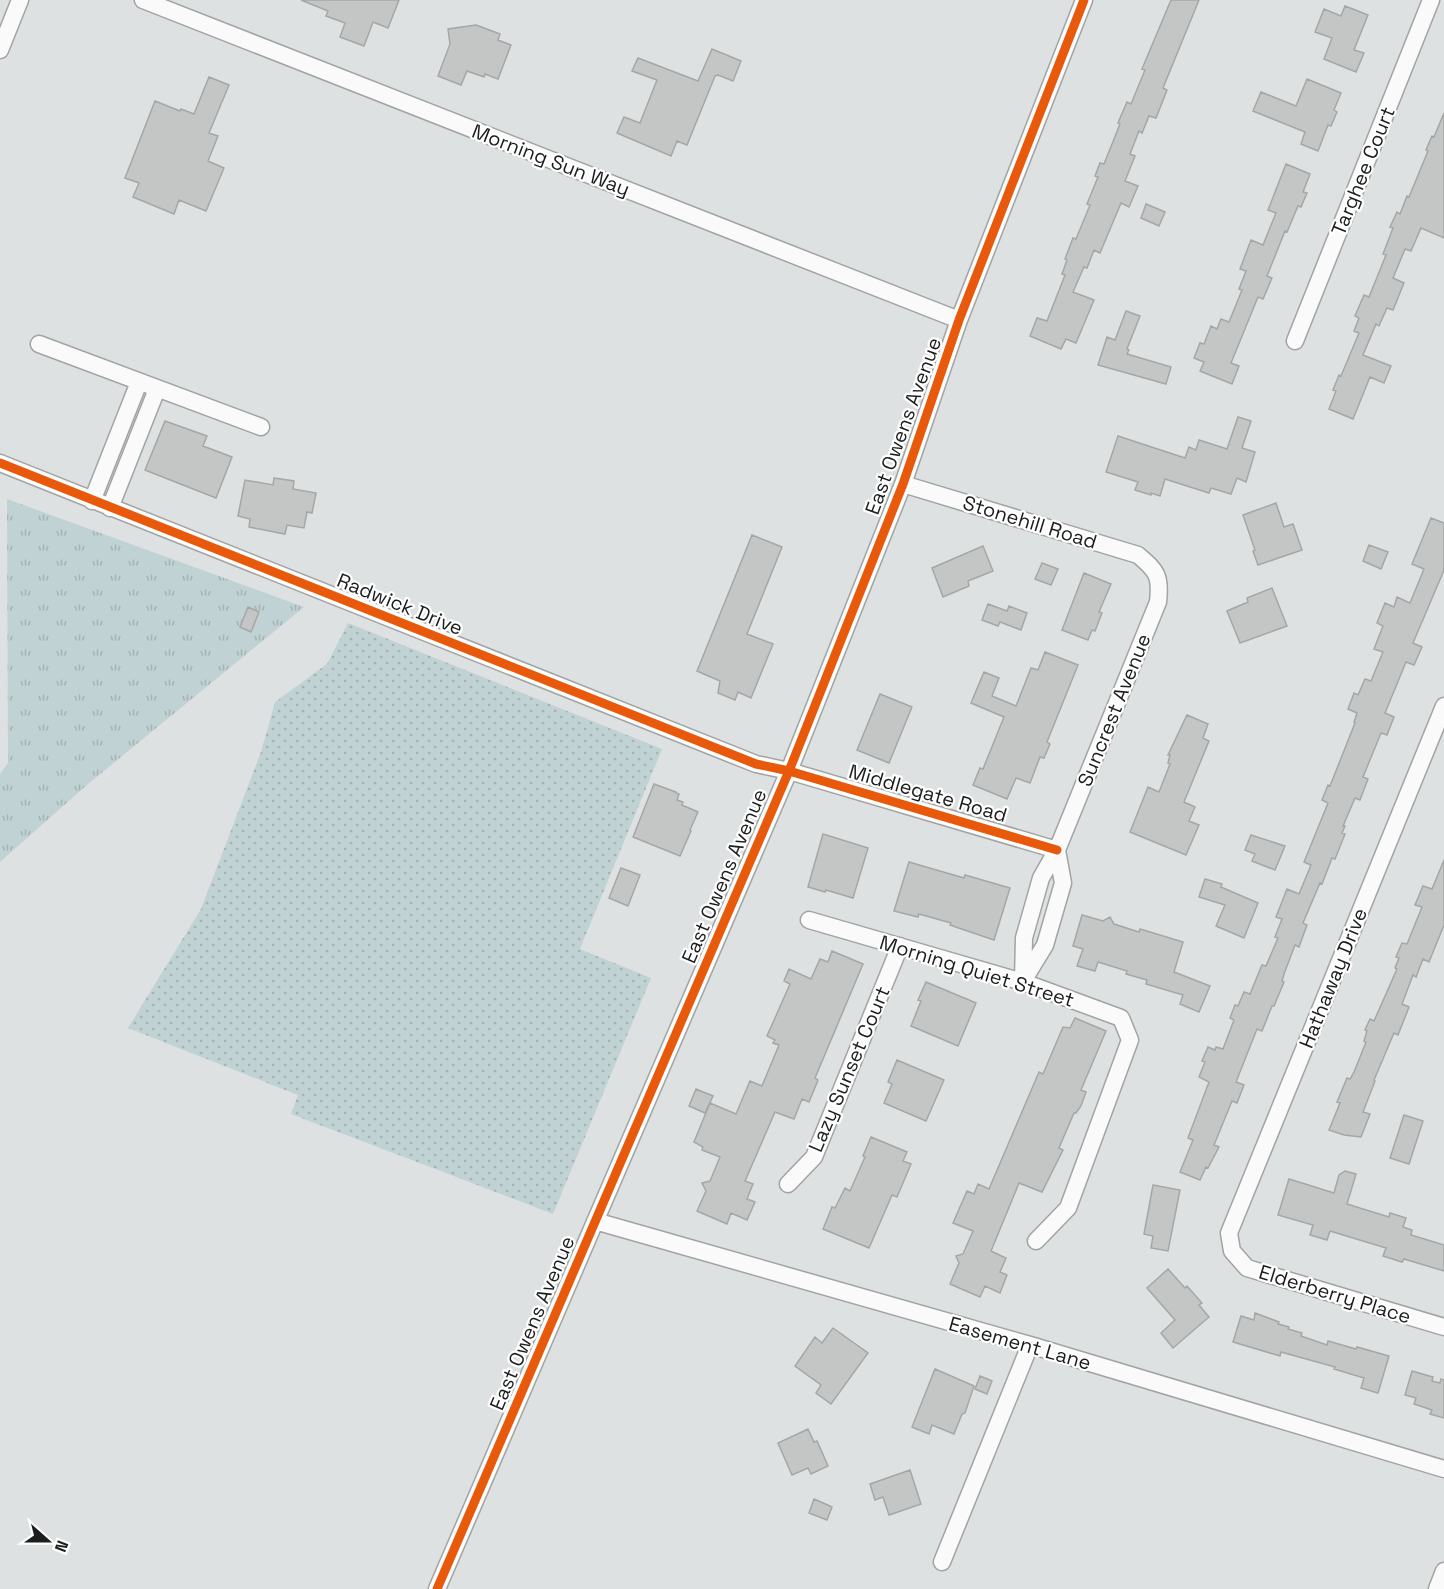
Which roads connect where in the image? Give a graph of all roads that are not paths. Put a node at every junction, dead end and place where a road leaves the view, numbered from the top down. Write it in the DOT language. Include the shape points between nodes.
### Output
graph roads {
  1 [pos="20,0"];
  2 [pos="143,0"];
  3 [pos="1084,0"];
  4 [pos="1431,0"];
  5 [pos="0,50"];
  6 [pos="959,321"];
  7 [pos="1294,341"];
  8 [pos="39,344"];
  9 [pos="139,382"];
  10 [pos="157,389"];
  11 [pos="261,427"];
  12 [pos="0,463"];
  13 [pos="903,484"];
  14 [pos="92,501"];
  15 [pos="110,508"];
  16 [pos="1154,568"];
  17 [pos="1444,706"];
  18 [pos="789,771"];
  19 [pos="1057,850"];
  20 [pos="809,920"];
  21 [pos="1029,922"];
  22 [pos="1050,928"];
  23 [pos="900,946"];
  24 [pos="1023,982"];
  25 [pos="788,1184"];
  26 [pos="595,1221"];
  27 [pos="1036,1241"];
  28 [pos="1233,1251"];
  29 [pos="1444,1328"];
  30 [pos="1030,1345"];
  31 [pos="1444,1469"];
  32 [pos="942,1562"];
  33 [pos="1444,1571"];
  34 [pos="437,1589"];
  35 [pos="1437,1589"];
  1 -- 5 [label="street"];
  2 -- 6 [label="street, Morning Sun Way"];
  3 -- 6 [label="street, East Owens Avenue"];
  4 -- 7 [label="street, Targhee Court"];
  6 -- 13 [label="street, East Owens Avenue"];
  8 -- 9 [label="street"];
  9 -- 10 [label="street"];
  9 -- 14 [label="street"];
  10 -- 11 [label="street"];
  10 -- 15 [label="street"];
  12 -- 14 [label="street, Radwick Drive"];
  13 -- 16 [label="street, Stonehill Road" via="1138,555"];
  13 -- 18 [label="street, East Owens Avenue"];
  14 -- 15 [label="street, Radwick Drive"];
  15 -- 18 [label="street, Radwick Drive" via="756,764"];
  16 -- 19 [label="street, Suncrest Avenue" via="1160,586 1158,602"];
  17 -- 28 [label="street, Hathaway Drive" via="1229,1233"];
  18 -- 19 [label="street, Middlegate Road"];
  18 -- 26 [label="street, East Owens Avenue"];
  19 -- 21 [label="street, Suncrest Avenue" via="1041,878"];
  19 -- 22 [label="street" via="1063,883"];
  20 -- 23 [label="street, Morning Quiet Street"];
  21 -- 22 [label="street"];
  21 -- 24 [label="street, Suncrest Avenue" via="1024,938"];
  22 -- 24 [label="street" via="1045,945"];
  23 -- 24 [label="street, Morning Quiet Street"];
  23 -- 25 [label="street, Lazy Sunset Court" via="814,1157"];
  24 -- 27 [label="street, Morning Quiet Street" via="1121,1018 1130,1040 1068,1208"];
  26 -- 30 [label="street, Easement Lane"];
  26 -- 34 [label="street, East Owens Avenue"];
  28 -- 29 [label="street, Elderberry Place" via="1247,1268"];
  30 -- 31 [label="street, Easement Lane"];
  30 -- 32 [label="street"];
  33 -- 35 [label="street"];
}
